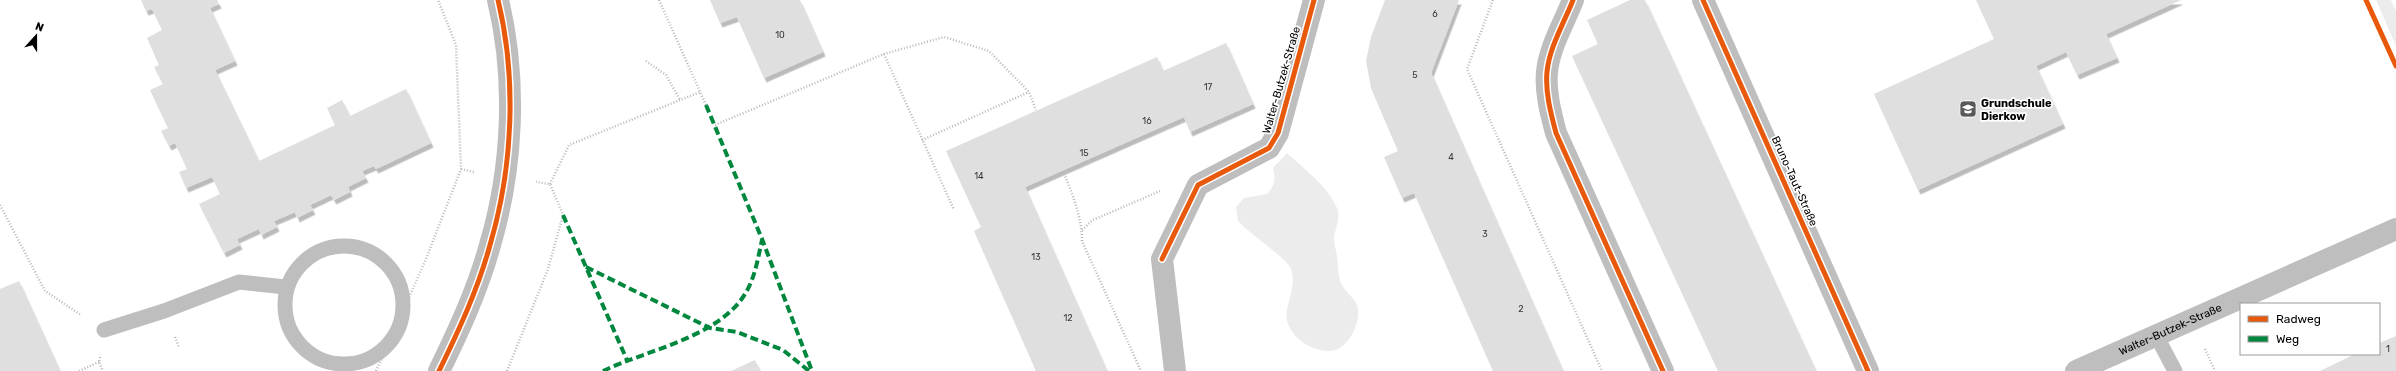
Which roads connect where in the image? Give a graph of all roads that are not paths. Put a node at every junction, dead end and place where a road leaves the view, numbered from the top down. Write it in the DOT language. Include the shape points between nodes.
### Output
graph roads {
  1 [pos="498,0"];
  2 [pos="1314,0"];
  3 [pos="1573,0"];
  4 [pos="1704,0"];
  5 [pos="2396,229"];
  6 [pos="285,288"];
  7 [pos="104,330"];
  8 [pos="2156,335"];
  9 [pos="439,371"];
  10 [pos="1175,371"];
  11 [pos="1663,371"];
  12 [pos="1868,371"];
  13 [pos="2076,371"];
  14 [pos="2175,371"];
  1 -- 9 [label="street" via="505,34 510,90 505,176 491,245 479,280"];
  2 -- 10 [label="street, Walter-Butzek-Straße" via="1278,133 1269,148 1198,185 1162,258"];
  3 -- 11 [label="street" via="1553,49 1547,72 1549,104 1556,133"];
  4 -- 12 [label="street, Bruno-Taut-Straße"];
  5 -- 8 [label="street, Walter-Butzek-Straße"];
  6 -- 6 [label="lane" via="284,311 290,330 303,346 321,358 339,363 358,364 376,357 390,341 403,311 404,294 391,267 379,257 358,248 340,246 309,257 293,271"];
  6 -- 7 [label="lane" via="239,282 164,311"];
  8 -- 13 [label="street, Walter-Butzek-Straße"];
  8 -- 14 [label="lane"];
}
